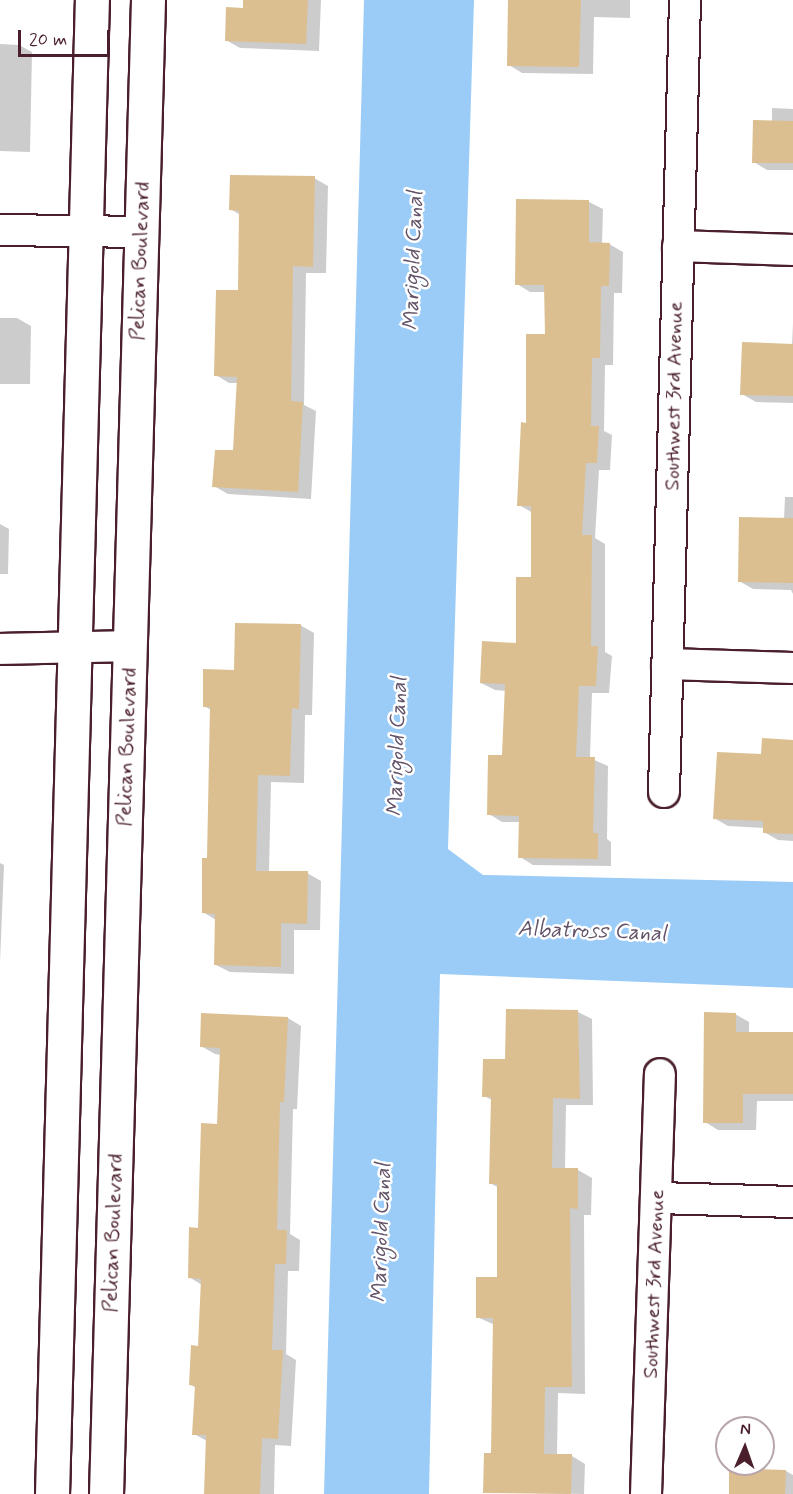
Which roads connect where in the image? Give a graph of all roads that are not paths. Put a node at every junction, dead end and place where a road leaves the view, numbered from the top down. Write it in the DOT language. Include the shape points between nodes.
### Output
graph roads {
  1 [pos="92,0"];
  2 [pos="148,0"];
  3 [pos="685,0"];
  4 [pos="0,230"];
  5 [pos="86,231"];
  6 [pos="141,232"];
  7 [pos="678,246"];
  8 [pos="793,250"];
  9 [pos="130,646"];
  10 [pos="0,650"];
  11 [pos="74,650"];
  12 [pos="667,664"];
  13 [pos="793,668"];
  14 [pos="664,792"];
  15 [pos="660,1074"];
  16 [pos="658,1198"];
  17 [pos="793,1202"];
  18 [pos="52,1494"];
  19 [pos="106,1494"];
  20 [pos="646,1494"];
  1 -- 5 [label="street"];
  2 -- 6 [label="street, Pelican Boulevard"];
  3 -- 7 [label="street, Southwest 3rd Avenue"];
  4 -- 5 [label="street"];
  5 -- 6 [label="street"];
  5 -- 11 [label="street"];
  6 -- 9 [label="street, Pelican Boulevard"];
  7 -- 8 [label="street"];
  7 -- 12 [label="street, Southwest 3rd Avenue"];
  9 -- 11 [label="street"];
  9 -- 19 [label="street, Pelican Boulevard"];
  10 -- 11 [label="street"];
  11 -- 18 [label="street"];
  12 -- 13 [label="street"];
  12 -- 14 [label="street, Southwest 3rd Avenue"];
  15 -- 16 [label="street, Southwest 3rd Avenue"];
  16 -- 17 [label="street"];
  16 -- 20 [label="street, Southwest 3rd Avenue"];
}
